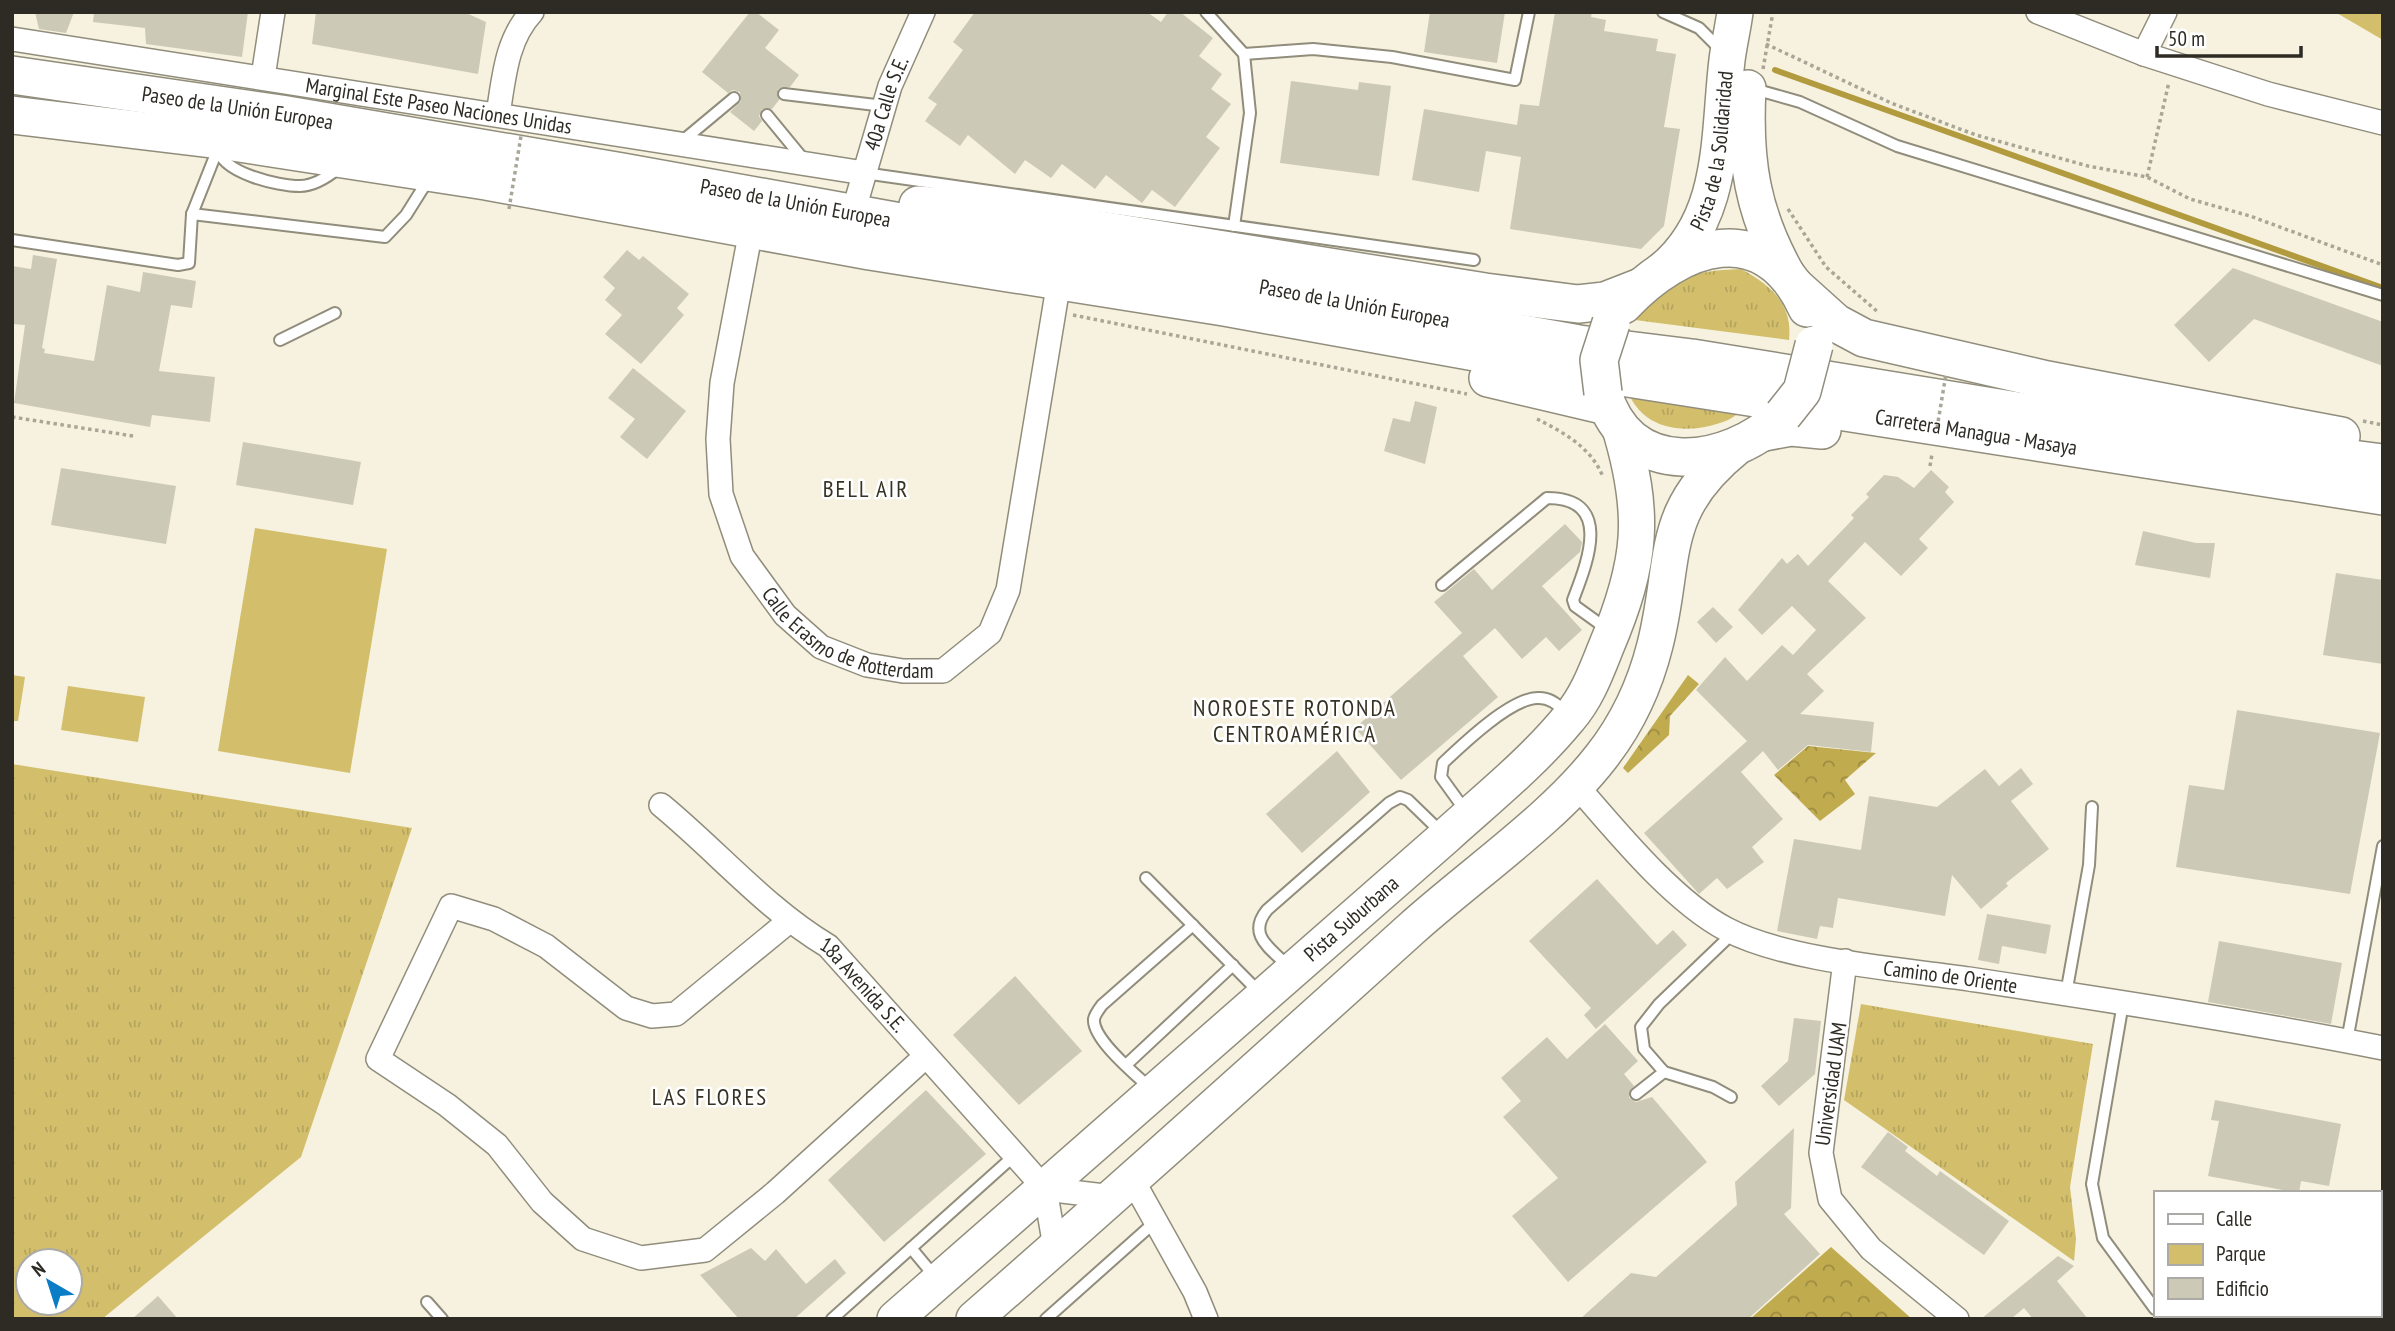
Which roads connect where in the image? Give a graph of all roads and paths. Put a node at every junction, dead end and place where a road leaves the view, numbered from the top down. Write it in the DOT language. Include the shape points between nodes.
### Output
graph roads {
  1 [pos="273,12"];
  2 [pos="532,12"];
  3 [pos="923,12"];
  4 [pos="1206,12"];
  5 [pos="1529,12"];
  6 [pos="1663,12"];
  7 [pos="1773,12"];
  8 [pos="2038,12"];
  9 [pos="2165,12"];
  10 [pos="1748,23"];
  11 [pos="1699,28"];
  12 [pos="12,39"];
  13 [pos="1244,54"];
  14 [pos="1765,54"];
  15 [pos="2144,54"];
  16 [pos="2173,63"];
  17 [pos="1737,73"];
  18 [pos="12,75"];
  19 [pos="263,77"];
  20 [pos="784,94"];
  21 [pos="734,98"];
  22 [pos="884,106"];
  23 [pos="498,114"];
  24 [pos="12,115"];
  25 [pos="767,115"];
  26 [pos="2383,123"];
  27 [pos="521,136"];
  28 [pos="223,140"];
  29 [pos="680,143"];
  30 [pos="626,154"];
  31 [pos="806,162"];
  32 [pos="432,175"];
  33 [pos="2147,177"];
  34 [pos="861,186"];
  35 [pos="1788,208"];
  36 [pos="509,209"];
  37 [pos="192,214"];
  38 [pos="754,214"];
  39 [pos="1234,226"];
  40 [pos="12,240"];
  41 [pos="870,251"];
  42 [pos="1474,260"];
  43 [pos="2383,265"];
  44 [pos="1650,280"];
  45 [pos="1792,281"];
  46 [pos="2383,295"];
  47 [pos="1055,302"];
  48 [pos="335,313"];
  49 [pos="1885,318"];
  50 [pos="280,340"];
  51 [pos="1575,357"];
  52 [pos="1946,374"];
  53 [pos="1472,396"];
  54 [pos="1609,408"];
  55 [pos="12,417"];
  56 [pos="1535,418"];
  57 [pos="1937,428"];
  58 [pos="1761,432"];
  59 [pos="133,436"];
  60 [pos="2383,445"];
  61 [pos="2383,463"];
  62 [pos="1606,485"];
  63 [pos="2383,496"];
  64 [pos="2383,517"];
  65 [pos="1441,585"];
  66 [pos="1627,597"];
  67 [pos="1612,633"];
  68 [pos="1570,717"];
  69 [pos="1577,786"];
  70 [pos="661,805"];
  71 [pos="2092,807"];
  72 [pos="1457,825"];
  73 [pos="2383,846"];
  74 [pos="1146,878"];
  75 [pos="788,922"];
  76 [pos="1193,925"];
  77 [pos="1733,933"];
  78 [pos="1845,961"];
  79 [pos="1233,965"];
  80 [pos="1292,970"];
  81 [pos="2066,994"];
  82 [pos="1264,996"];
  83 [pos="2123,1003"];
  84 [pos="2347,1041"];
  85 [pos="2383,1048"];
  86 [pos="926,1056"];
  87 [pos="1126,1065"];
  88 [pos="1664,1072"];
  89 [pos="1154,1093"];
  90 [pos="1636,1094"];
  91 [pos="1731,1097"];
  92 [pos="1015,1155"];
  93 [pos="1123,1188"];
  94 [pos="1045,1189"];
  95 [pos="1156,1221"];
  96 [pos="1055,1247"];
  97 [pos="911,1248"];
  98 [pos="938,1281"];
  99 [pos="427,1302"];
  100 [pos="2154,1309"];
  101 [pos="898,1317"];
  102 [pos="442,1319"];
  103 [pos="832,1319"];
  104 [pos="974,1319"];
  105 [pos="1046,1319"];
  106 [pos="1206,1319"];
  107 [pos="1957,1319"];
  1 -- 19 [label="street"];
  2 -- 23 [label="street" via="509,49"];
  3 -- 22 [label="street, 40a Calle S.E."];
  4 -- 13 [label="lane"];
  5 -- 13 [label="lane" via="1515,80 1392,57 1313,49"];
  6 -- 11 [label="lane"];
  7 -- 10 [label="path"];
  8 -- 15 [label="street"];
  9 -- 15 [label="street"];
  10 -- 11 [label="lane"];
  10 -- 14 [label="path"];
  10 -- 17 [label="main road, Pista de la Solidaridad"];
  10 -- 33 [label="path" via="1891,103 1976,135"];
  11 -- 17 [label="lane"];
  12 -- 19 [label="street, Marginal Este Paseo Naciones Unidas"];
  13 -- 39 [label="lane" via="1251,113"];
  15 -- 16 [label="street"];
  16 -- 26 [label="street" via="2268,94"];
  16 -- 33 [label="path"];
  17 -- 44 [label="main road, Pista de la Solidaridad" via="1708,205 1688,245"];
  17 -- 45 [label="main road, Pista de la Solidaridad" via="1751,184 1766,232"];
  17 -- 46 [label="lane" via="1897,146"];
  18 -- 30 [label="highway, Paseo de la Unión Europea" via="270,121"];
  19 -- 23 [label="street, Marginal Este Paseo Naciones Unidas"];
  20 -- 22 [label="lane"];
  21 -- 29 [label="lane"];
  22 -- 34 [label="street, 40a Calle S.E."];
  23 -- 30 [label="street, Marginal Este Paseo Naciones Unidas"];
  24 -- 28 [label="highway, Paseo de la Unión Europea"];
  25 -- 31 [label="lane"];
  27 -- 36 [label="path, bridge"];
  28 -- 32 [label="highway, Paseo de la Unión Europea"];
  28 -- 37 [label="lane"];
  29 -- 30 [label="street, Marginal Este Paseo Naciones Unidas"];
  29 -- 31 [label="street, Marginal Este Paseo Naciones Unidas"];
  30 -- 38 [label="highway, Paseo de la Unión Europea"];
  31 -- 34 [label="street, Marginal Este Paseo Naciones Unidas"];
  32 -- 37 [label="lane" via="385,237"];
  32 -- 38 [label="highway, Paseo de la Unión Europea"];
  33 -- 43 [label="path" via="2190,199 2260,219"];
  34 -- 38 [label="highway"];
  34 -- 39 [label="lane"];
  34 -- 44 [label="highway" via="969,209 1578,304 1605,301"];
  35 -- 49 [label="path" via="1826,267"];
  37 -- 40 [label="lane" via="189,263 178,265"];
  38 -- 41 [label="highway, Paseo de la Unión Europea"];
  38 -- 47 [label="street, Calle Erasmo de Rotterdam" via="722,383 721,494 742,556 785,615 821,647 867,665 943,671 990,633 1008,590"];
  38 -- 51 [label="highway, Paseo de la Unión Europea"];
  39 -- 42 [label="lane"];
  41 -- 47 [label="highway, Paseo de la Unión Europea"];
  41 -- 51 [label="highway, Paseo de la Unión Europea"];
  44 -- 45 [label="highway" via="1690,254 1723,248 1755,253 1777,265"];
  44 -- 54 [label="highway, bridge" via="1611,323 1599,360"];
  45 -- 58 [label="highway, bridge" via="1808,310 1814,345 1802,391"];
  45 -- 60 [label="highway" via="1836,323 1864,338 2047,380"];
  47 -- 53 [label="path"];
  47 -- 54 [label="highway, Paseo de la Unión Europea" via="1456,371"];
  48 -- 50 [label="lane"];
  51 -- 61 [label="highway, Carretera Managua - Masaya" via="1692,359 2164,435"];
  51 -- 63 [label="highway, Carretera Managua - Masaya"];
  52 -- 57 [label="path, bridge"];
  54 -- 58 [label="highway" via="1637,442 1663,455 1699,457"];
  54 -- 66 [label="main road, Pista Suburbana" via="1635,482 1639,513"];
  55 -- 59 [label="path"];
  56 -- 62 [label="path" via="1564,433 1598,463"];
  58 -- 64 [label="highway" via="1811,428"];
  58 -- 69 [label="main road" via="1708,471 1686,502 1656,644 1642,686 1617,735"];
  65 -- 67 [label="lane" via="1547,498 1563,499 1584,513 1591,530 1590,554 1573,600 1575,606"];
  66 -- 67 [label="main road, Pista Suburbana"];
  66 -- 69 [label="main road" via="1614,664 1570,752 1568,767"];
  67 -- 68 [label="main road, Pista Suburbana" via="1586,696"];
  68 -- 72 [label="main road, Pista Suburbana"];
  68 -- 72 [label="lane" via="1556,703 1539,697 1521,701 1443,763 1441,777"];
  69 -- 77 [label="street, Camino de Oriente" via="1689,903"];
  69 -- 93 [label="main road"];
  70 -- 75 [label="street, 18a Avenida S.E."];
  71 -- 81 [label="lane" via="2089,865"];
  72 -- 80 [label="main road, Pista Suburbana"];
  72 -- 80 [label="lane" via="1400,797 1388,803 1259,920 1262,939"];
  73 -- 84 [label="lane"];
  74 -- 76 [label="lane"];
  75 -- 86 [label="street, 18a Avenida S.E." via="828,946"];
  75 -- 86 [label="street" via="676,1014 652,1016 626,1008 546,946 494,919 451,906 378,1059 497,1145 542,1202 583,1238 641,1258 705,1250"];
  76 -- 79 [label="lane"];
  76 -- 87 [label="lane" via="1102,1004 1094,1017 1103,1042"];
  77 -- 78 [label="street, Camino de Oriente"];
  77 -- 88 [label="lane" via="1641,1027 1644,1048"];
  78 -- 81 [label="street, Camino de Oriente"];
  78 -- 107 [label="street, Universidad UAM" via="1821,1153 1830,1199 1871,1248"];
  79 -- 82 [label="lane"];
  79 -- 87 [label="lane"];
  80 -- 82 [label="main road, Pista Suburbana"];
  81 -- 83 [label="street, Camino de Oriente"];
  82 -- 89 [label="main road, Pista Suburbana"];
  83 -- 84 [label="street, Camino de Oriente"];
  83 -- 100 [label="lane" via="2092,1184 2103,1238"];
  84 -- 85 [label="street, Camino de Oriente"];
  86 -- 92 [label="street, 18a Avenida S.E."];
  87 -- 89 [label="lane"];
  88 -- 90 [label="lane"];
  88 -- 91 [label="lane"];
  89 -- 94 [label="main road, Pista Suburbana"];
  92 -- 94 [label="street, 18a Avenida S.E."];
  92 -- 97 [label="lane"];
  93 -- 94 [label="street"];
  93 -- 95 [label="street"];
  93 -- 96 [label="main road"];
  94 -- 96 [label="street"];
  94 -- 98 [label="main road, Pista Suburbana"];
  95 -- 105 [label="lane"];
  95 -- 106 [label="street" via="1202,1290"];
  96 -- 104 [label="main road"];
  97 -- 98 [label="lane"];
  97 -- 103 [label="lane"];
  98 -- 101 [label="main road, Pista Suburbana"];
  99 -- 102 [label="lane"];
}
